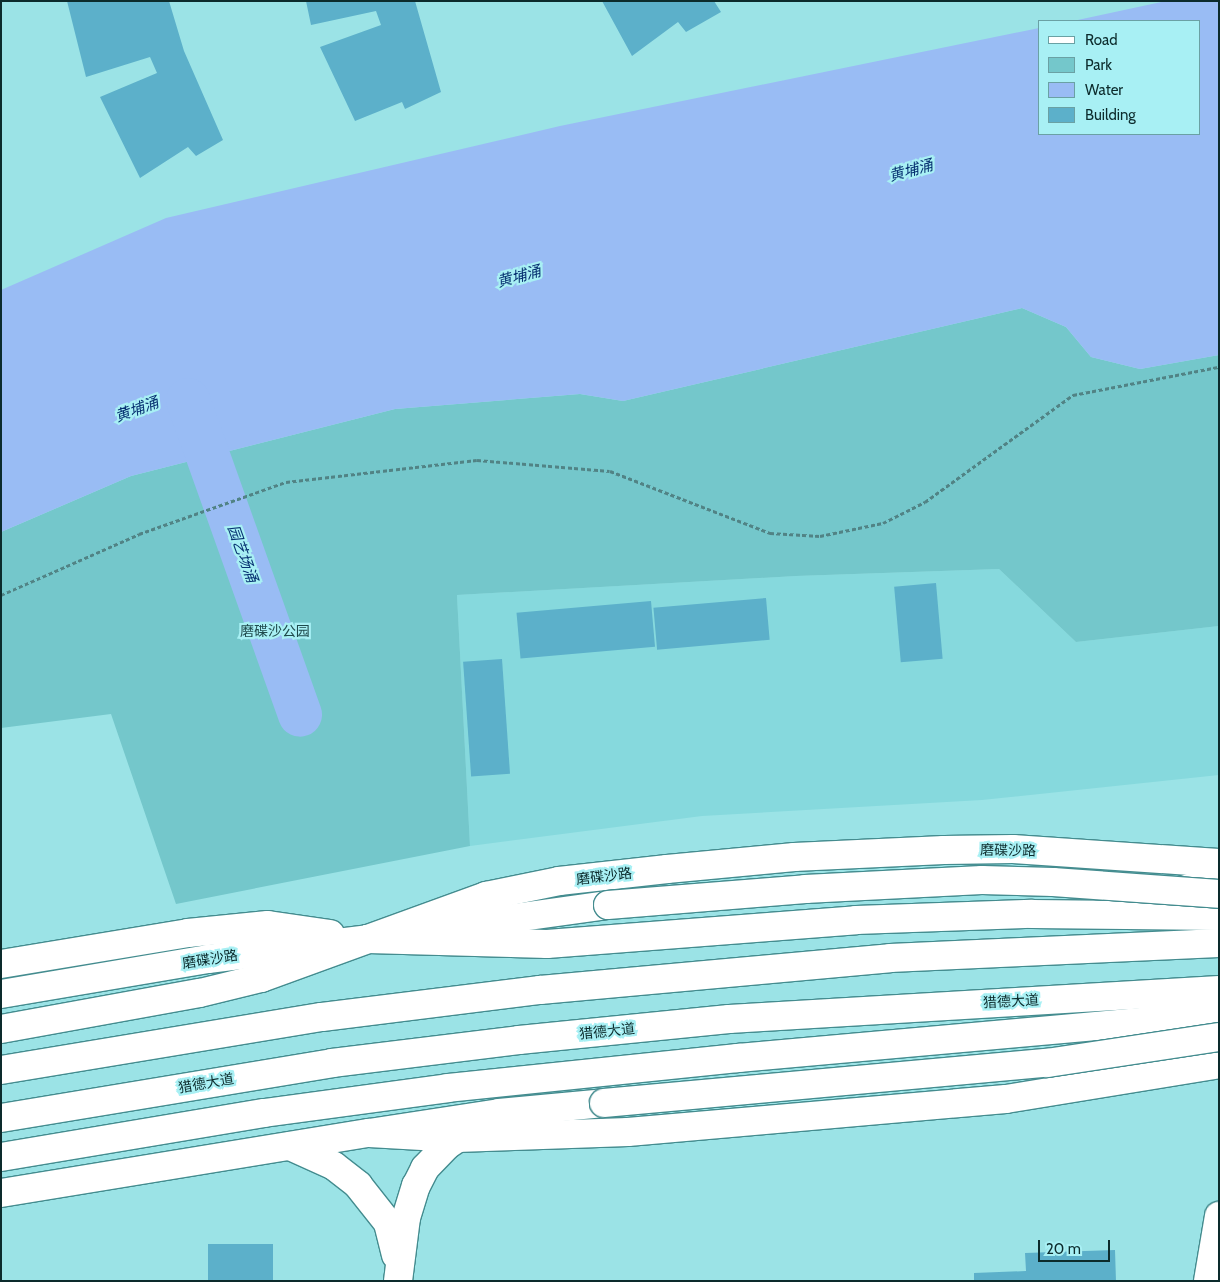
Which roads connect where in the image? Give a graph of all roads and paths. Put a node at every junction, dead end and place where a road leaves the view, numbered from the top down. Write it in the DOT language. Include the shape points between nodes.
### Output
graph roads {
  1 [pos="1219,368"];
  2 [pos="1,594"];
  3 [pos="1219,863"];
  4 [pos="1219,878"];
  5 [pos="1219,894"];
  6 [pos="1107,916"];
  7 [pos="1219,916"];
  8 [pos="368,939"];
  9 [pos="1219,943"];
  10 [pos="1,964"];
  11 [pos="1219,990"];
  12 [pos="1,994"];
  13 [pos="1219,1016"];
  14 [pos="1,1029"];
  15 [pos="1063,1031"];
  16 [pos="1219,1037"];
  17 [pos="1219,1056"];
  18 [pos="1219,1064"];
  19 [pos="1,1070"];
  20 [pos="499,1113"];
  21 [pos="1,1118"];
  22 [pos="369,1132"];
  23 [pos="457,1138"];
  24 [pos="290,1146"];
  25 [pos="1,1157"];
  26 [pos="1,1193"];
  27 [pos="1219,1216"];
  28 [pos="398,1274"];
  29 [pos="1208,1281"];
  1 -- 2 [label="path" via="1073,395 925,502 883,523 820,536 770,533 610,471 477,460 286,482 139,534"];
  3 -- 8 [label="main road, 磨碟沙路" via="1013,849 794,857 559,881 486,896"];
  4 -- 6 [label="main road"];
  5 -- 8 [label="main road, bridge" via="982,880 608,905"];
  6 -- 7 [label="main road"];
  6 -- 8 [label="main road" via="1032,914 856,920 547,944"];
  8 -- 10 [label="main road" via="268,924 188,932"];
  8 -- 12 [label="main road, 磨碟沙路" via="208,959"];
  8 -- 14 [label="main road" via="261,978 200,993"];
  9 -- 19 [label="main road" via="890,958 540,990 322,1017"];
  11 -- 21 [label="main road, 猎德大道" via="739,1019 519,1040 332,1063"];
  13 -- 15 [label="main road"];
  15 -- 17 [label="main road"];
  15 -- 25 [label="main road" via="738,1058 334,1103"];
  16 -- 20 [label="main road, bridge" via="1046,1063"];
  18 -- 23 [label="main road" via="1006,1099 628,1132"];
  20 -- 22 [label="main road"];
  20 -- 23 [label="main road"];
  22 -- 23 [label="main road"];
  22 -- 24 [label="main road"];
  23 -- 28 [label="main road" via="425,1168 416,1186 406,1218"];
  24 -- 26 [label="main road"];
  24 -- 28 [label="main road" via="334,1166 376,1204 388,1223"];
  27 -- 29 [label="main road"];
}
